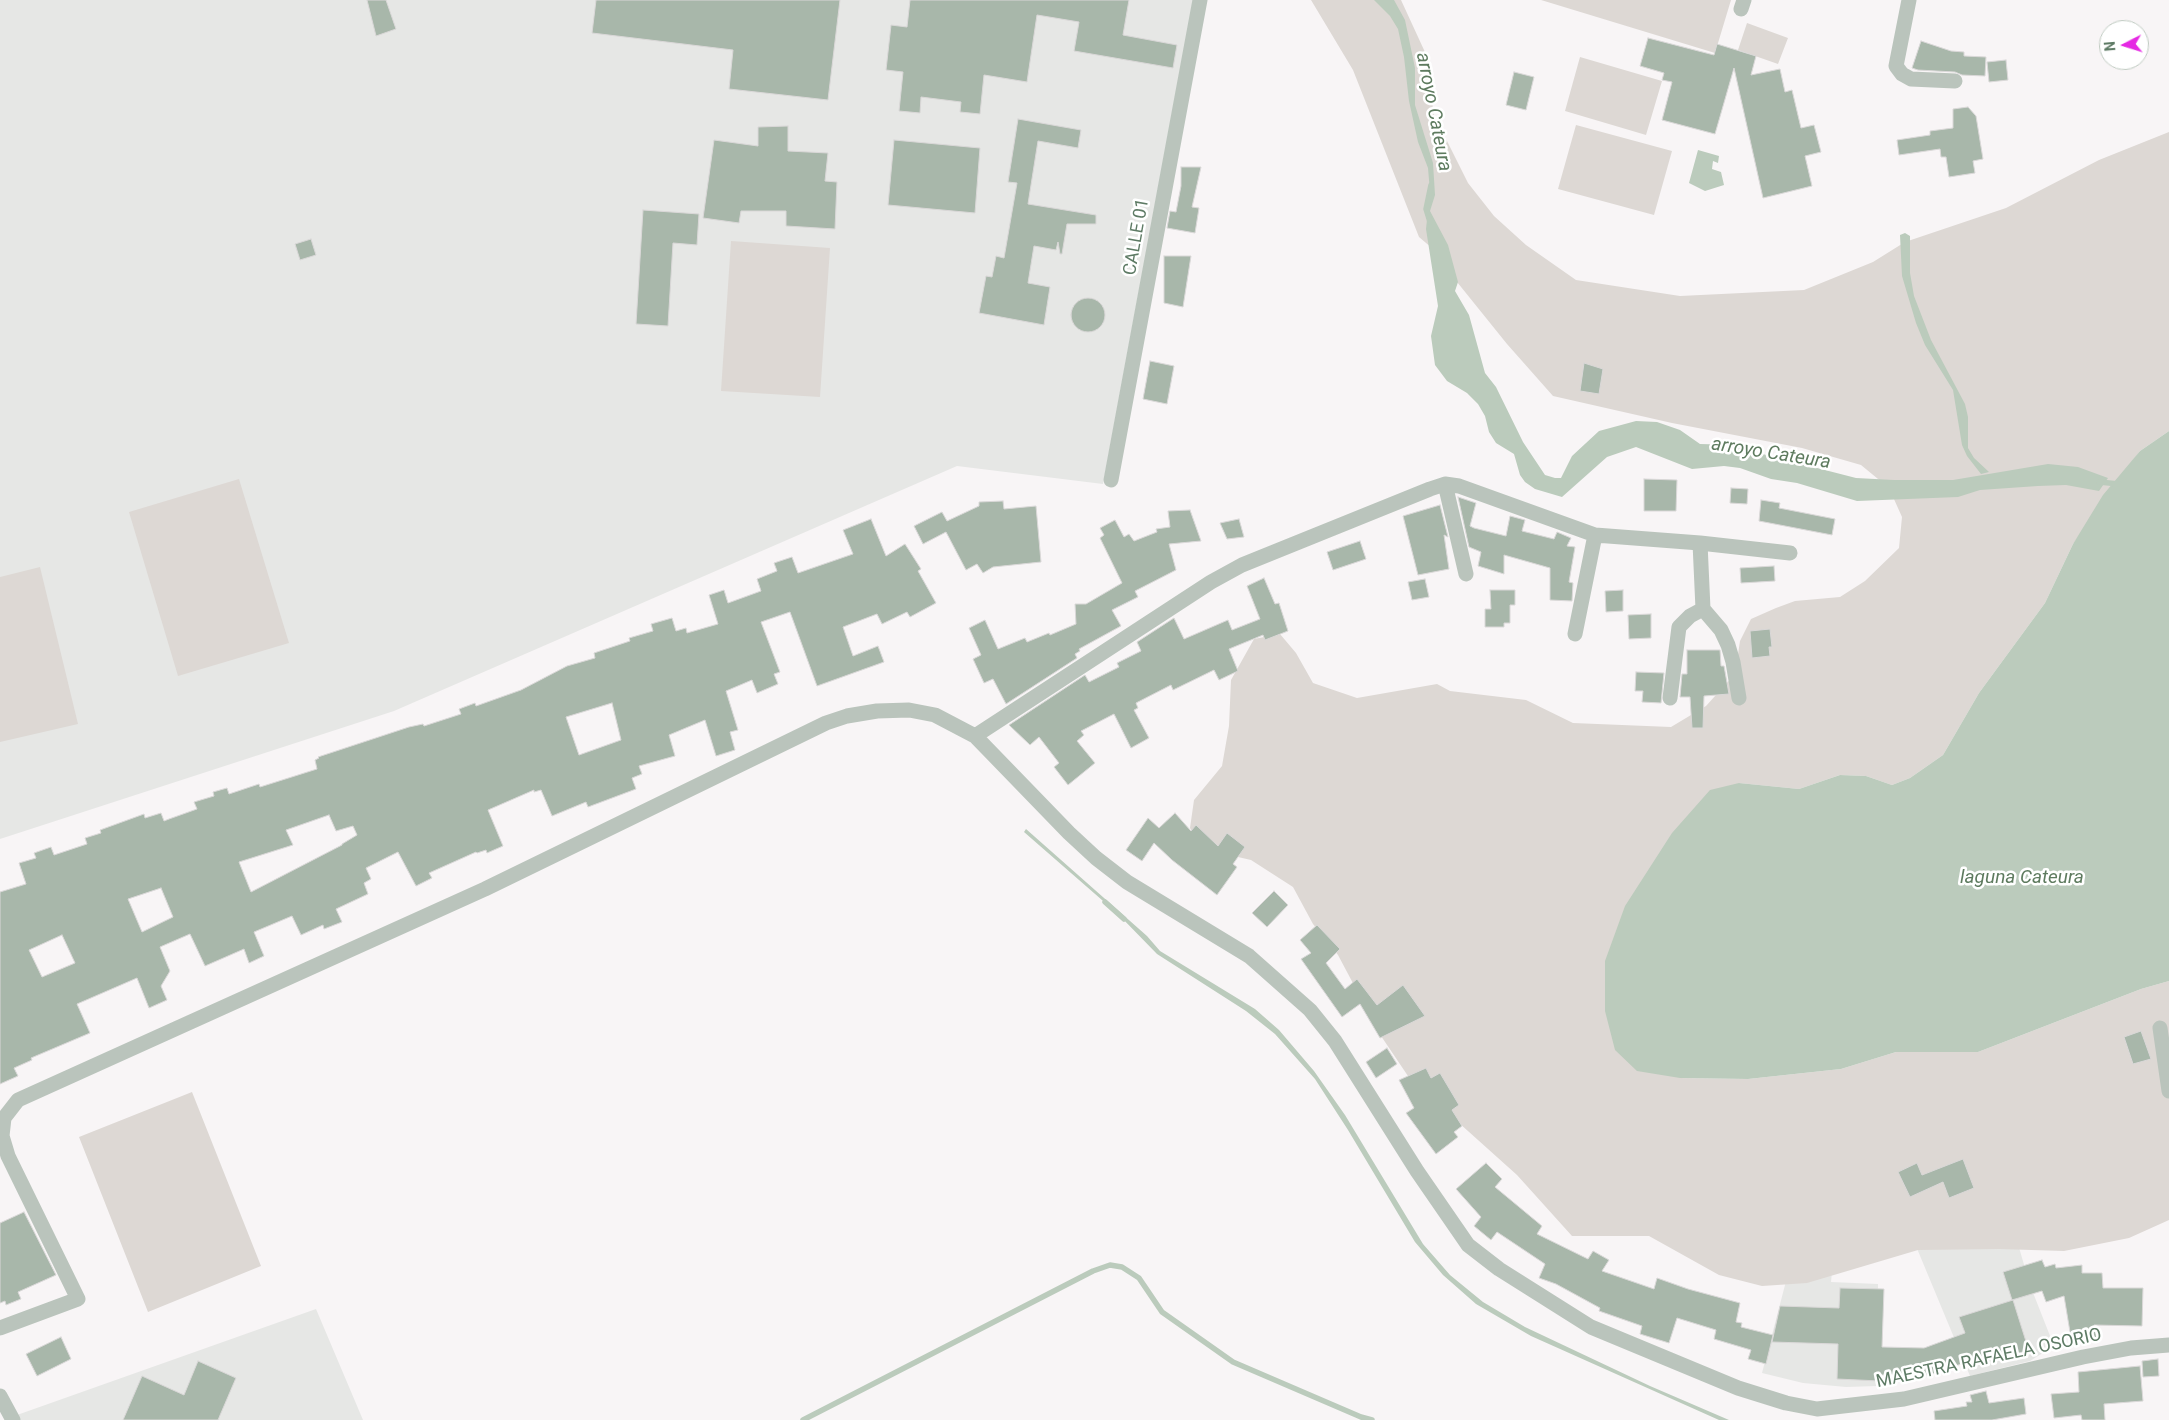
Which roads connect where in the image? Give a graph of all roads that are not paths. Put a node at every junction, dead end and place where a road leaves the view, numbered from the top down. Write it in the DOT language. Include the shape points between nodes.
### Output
graph roads {
  1 [pos="1200,0"];
  2 [pos="1908,0"];
  3 [pos="1955,82"];
  4 [pos="1112,480"];
  5 [pos="1445,484"];
  6 [pos="1595,535"];
  7 [pos="1700,543"];
  8 [pos="1790,553"];
  9 [pos="1466,574"];
  10 [pos="1703,609"];
  11 [pos="1575,634"];
  12 [pos="1670,698"];
  13 [pos="1739,698"];
  14 [pos="976,736"];
  15 [pos="2160,1028"];
  16 [pos="2169,1091"];
  17 [pos="0,1328"];
  18 [pos="2169,1344"];
  19 [pos="0,1396"];
  20 [pos="1818,1415"];
  21 [pos="13,1420"];
  1 -- 4 [label="street, CALLE 01"];
  2 -- 3 [label="street" via="1896,66 1911,79"];
  5 -- 6 [label="street" via="1459,486"];
  5 -- 9 [label="street"];
  5 -- 14 [label="street" via="1242,565"];
  6 -- 7 [label="street"];
  6 -- 11 [label="street"];
  7 -- 8 [label="street"];
  7 -- 10 [label="street"];
  10 -- 12 [label="street" via="1679,627"];
  10 -- 13 [label="street" via="1728,644"];
  14 -- 17 [label="street, MAESTRA RAFAELA OSORIO" via="935,715 909,710 854,714 826,723 485,889 18,1100 4,1118 2,1136 8,1156 78,1299"];
  14 -- 20 [label="street, MAESTRA RAFAELA OSORIO" via="1096,858 1127,882 1249,956 1310,1010 1335,1040 1417,1171 1468,1244 1499,1269 1591,1327 1738,1388"];
  15 -- 16 [label="street"];
  18 -- 20 [label="street, MAESTRA RAFAELA OSORIO" via="2083,1357 1904,1399"];
  19 -- 21 [label="street"];
}
